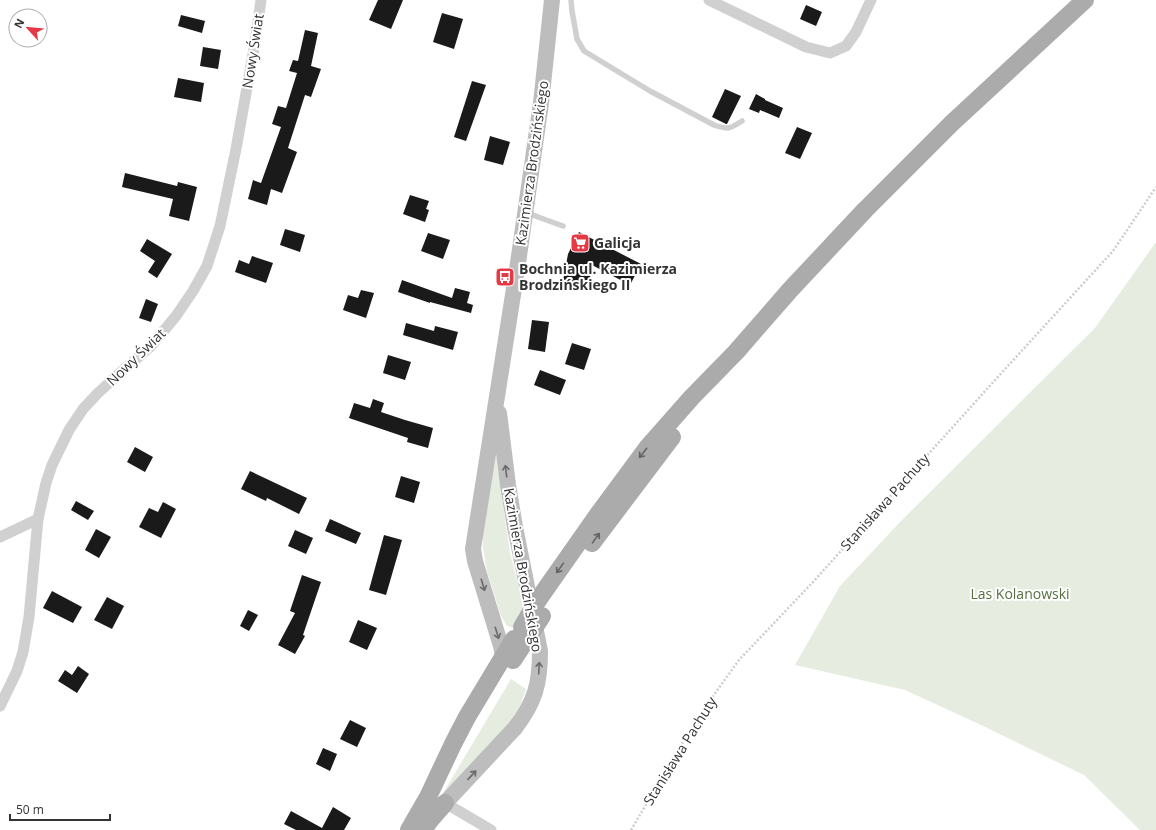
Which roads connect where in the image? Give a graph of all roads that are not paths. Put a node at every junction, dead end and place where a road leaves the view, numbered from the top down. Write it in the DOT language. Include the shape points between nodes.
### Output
graph roads {
  1 [pos="261,0"];
  2 [pos="552,0"];
  3 [pos="571,0"];
  4 [pos="709,0"];
  5 [pos="870,0"];
  6 [pos="1086,0"];
  7 [pos="742,121"];
  8 [pos="525,212"];
  9 [pos="563,226"];
  10 [pos="497,396"];
  11 [pos="38,519"];
  12 [pos="0,537"];
  13 [pos="540,608"];
  14 [pos="508,658"];
  15 [pos="0,706"];
  16 [pos="445,803"];
  17 [pos="409,830"];
  18 [pos="423,830"];
  19 [pos="491,830"];
  1 -- 11 [label="street, Nowy Świat" via="256,43 236,149 220,226 207,266 176,316 151,346 83,409 69,430 52,465"];
  2 -- 8 [label="main road, Kazimierza Brodzińskiego" via="541,103"];
  3 -- 7 [label="lane" via="577,38 584,51 650,91 714,125 725,129"];
  4 -- 5 [label="street" via="806,47 830,53 846,46 856,32"];
  6 -- 13 [label="main road" via="952,123 790,290 736,352 584,554"];
  8 -- 9 [label="lane"];
  8 -- 10 [label="main road, Kazimierza Brodzińskiego"];
  10 -- 14 [label="main road, Kazimierza Brodzińskiego, one-way" via="473,549 502,650"];
  16 -- 10 [label="main road, Kazimierza Brodzińskiego, one-way" via="524,717 538,686 540,651 513,520"];
  11 -- 12 [label="street"];
  11 -- 15 [label="street, Nowy Świat" via="30,617 23,652"];
  13 -- 14 [label="main road, bridge"];
  13 -- 14 [label="main road, bridge" via="514,639"];
  14 -- 17 [label="main road"];
  16 -- 18 [label="main road"];
  16 -- 19 [label="street"];
}
